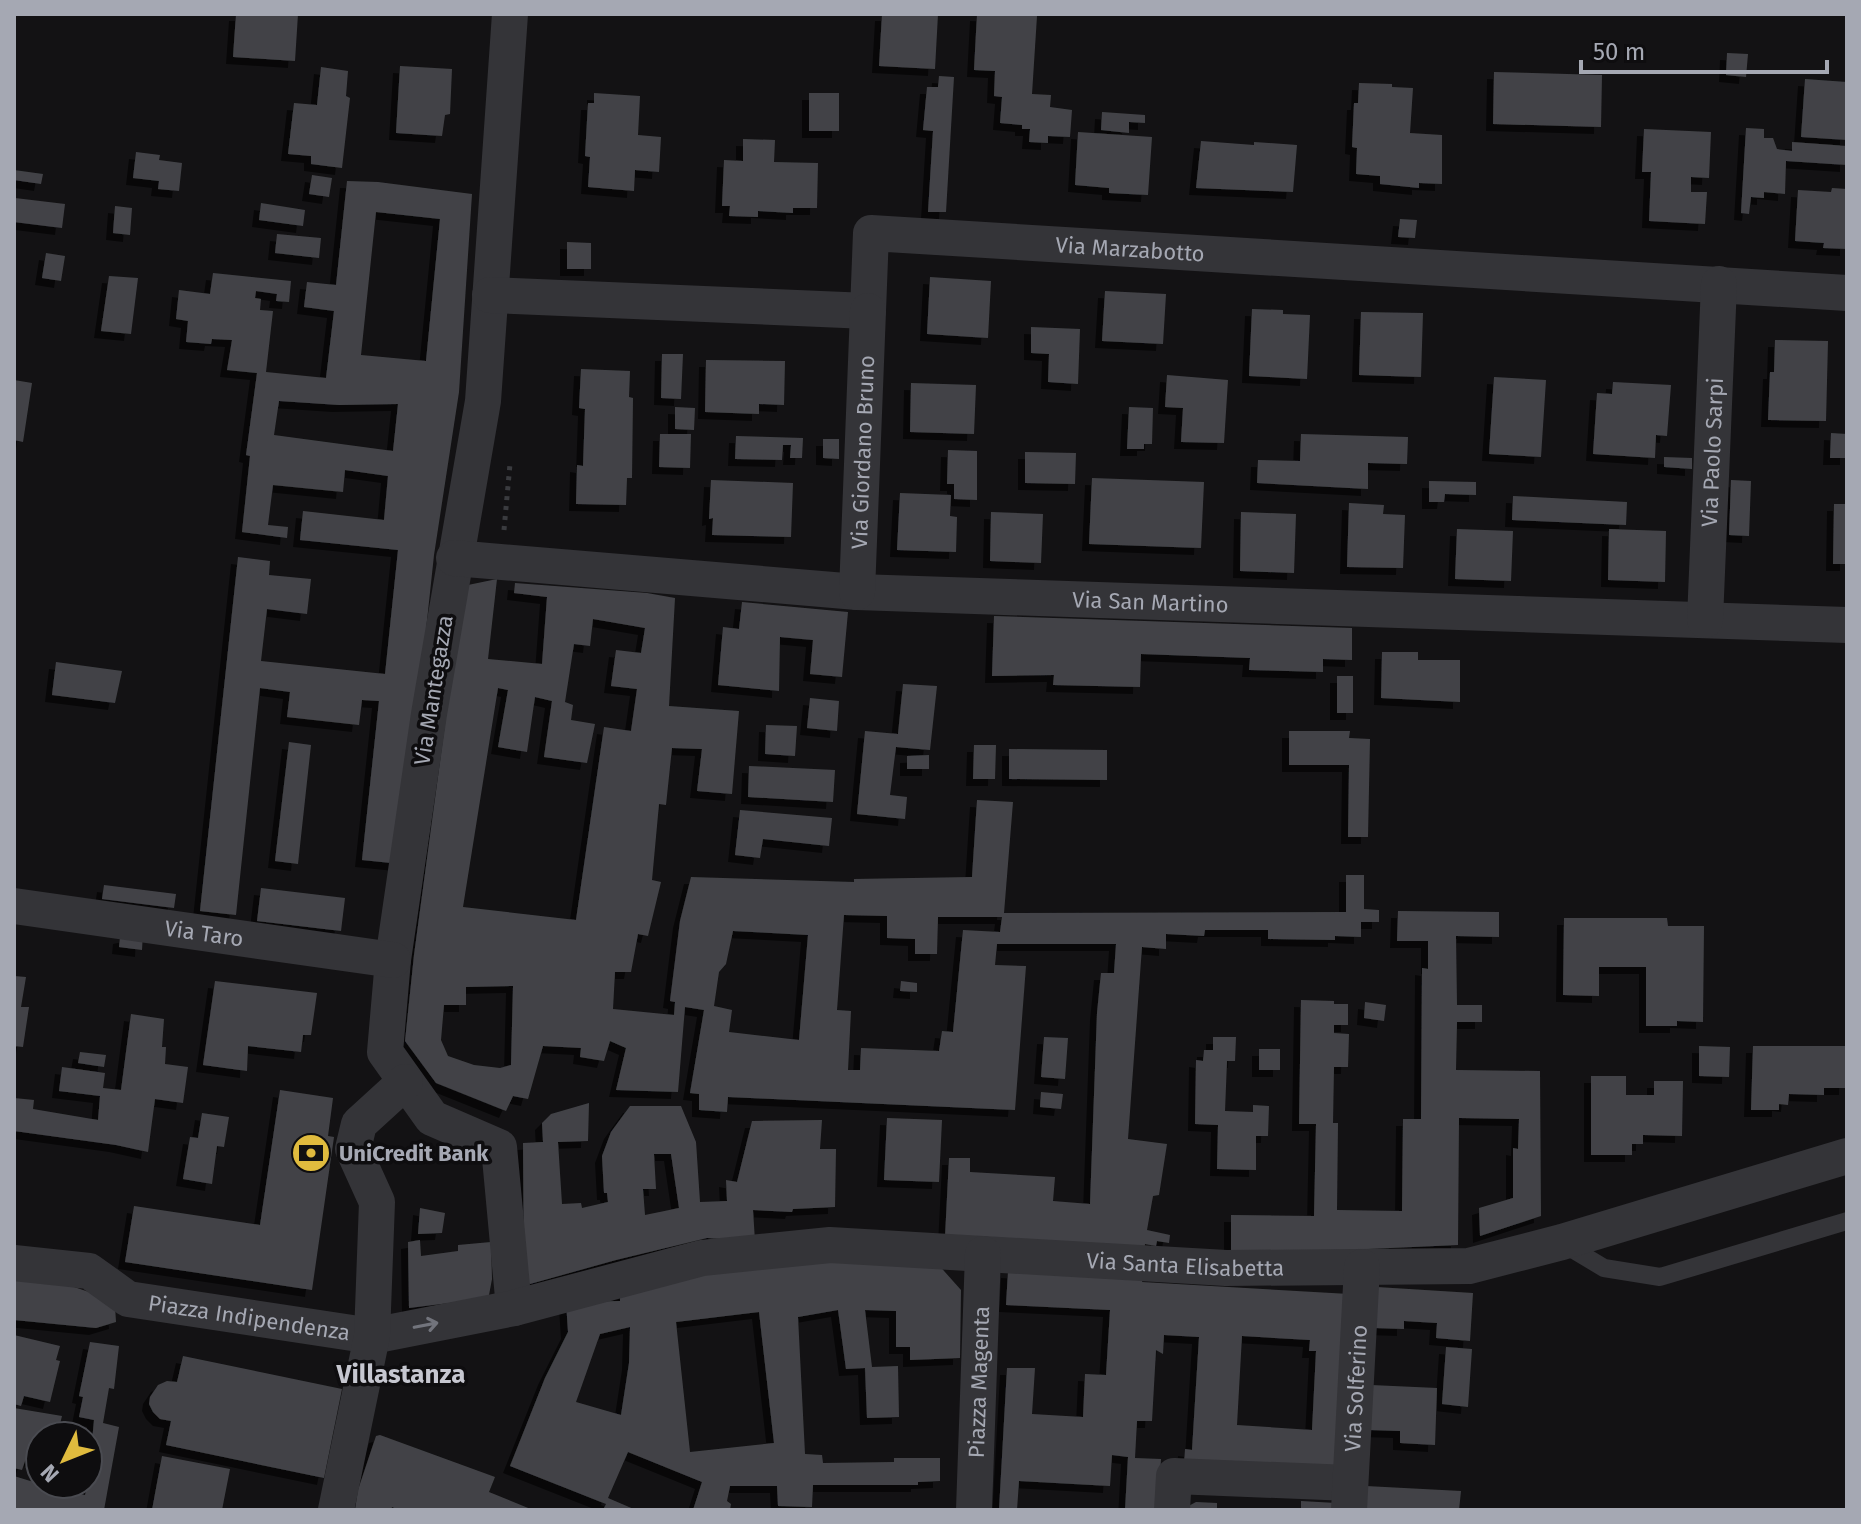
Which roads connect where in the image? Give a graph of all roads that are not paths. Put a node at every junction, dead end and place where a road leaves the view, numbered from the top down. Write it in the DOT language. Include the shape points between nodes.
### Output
graph roads {
  1 [pos="510,14"];
  2 [pos="1719,284"];
  3 [pos="1847,293"];
  4 [pos="490,295"];
  5 [pos="868,311"];
  6 [pos="454,558"];
  7 [pos="857,592"];
  8 [pos="1705,620"];
  9 [pos="1847,625"];
  10 [pos="14,906"];
  11 [pos="393,960"];
  12 [pos="405,1082"];
  13 [pos="1847,1156"];
  14 [pos="1847,1221"];
  15 [pos="1562,1242"];
  16 [pos="983,1254"];
  17 [pos="14,1263"];
  18 [pos="1362,1267"];
  19 [pos="514,1308"];
  20 [pos="372,1336"];
  21 [pos="1349,1497"];
  22 [pos="336,1509"];
  23 [pos="974,1510"];
  24 [pos="1172,1510"];
  1 -- 4 [label="street, Via Mantegazza"];
  2 -- 3 [label="street, Via Marzabotto"];
  2 -- 5 [label="street, Via Marzabotto" via="871,233"];
  2 -- 8 [label="street, Via Paolo Sarpi"];
  4 -- 5 [label="street"];
  4 -- 6 [label="street, Via Mantegazza" via="483,401"];
  5 -- 7 [label="street, Via Giordano Bruno"];
  6 -- 7 [label="street, Via San Martino"];
  6 -- 11 [label="street, Via Mantegazza"];
  7 -- 8 [label="street, Via San Martino"];
  8 -- 9 [label="street, Via San Martino"];
  10 -- 11 [label="street, Via Taro"];
  11 -- 12 [label="street, Via Mantegazza" via="385,1052"];
  12 -- 19 [label="street, Via Mantegazza" via="432,1118 499,1147"];
  12 -- 20 [label="street" via="359,1124 353,1149 377,1202"];
  13 -- 15 [label="street, Via Santa Elisabetta"];
  14 -- 15 [label="lane" via="1660,1277 1604,1268"];
  15 -- 18 [label="street, Via Santa Elisabetta" via="1469,1266"];
  16 -- 18 [label="street, Via Santa Elisabetta" via="1226,1268"];
  16 -- 19 [label="street, Via Santa Elisabetta" via="830,1245 702,1258"];
  16 -- 23 [label="street, Piazza Magenta"];
  17 -- 20 [label="street, Piazza Indipendenza" via="89,1271 128,1299"];
  18 -- 21 [label="street, Via Solferino"];
  20 -- 19 [label="street, Piazza Indipendenza, one-way"];
  20 -- 22 [label="street, Piazza Indipendenza"];
  21 -- 24 [label="street" via="1174,1476"];
}
